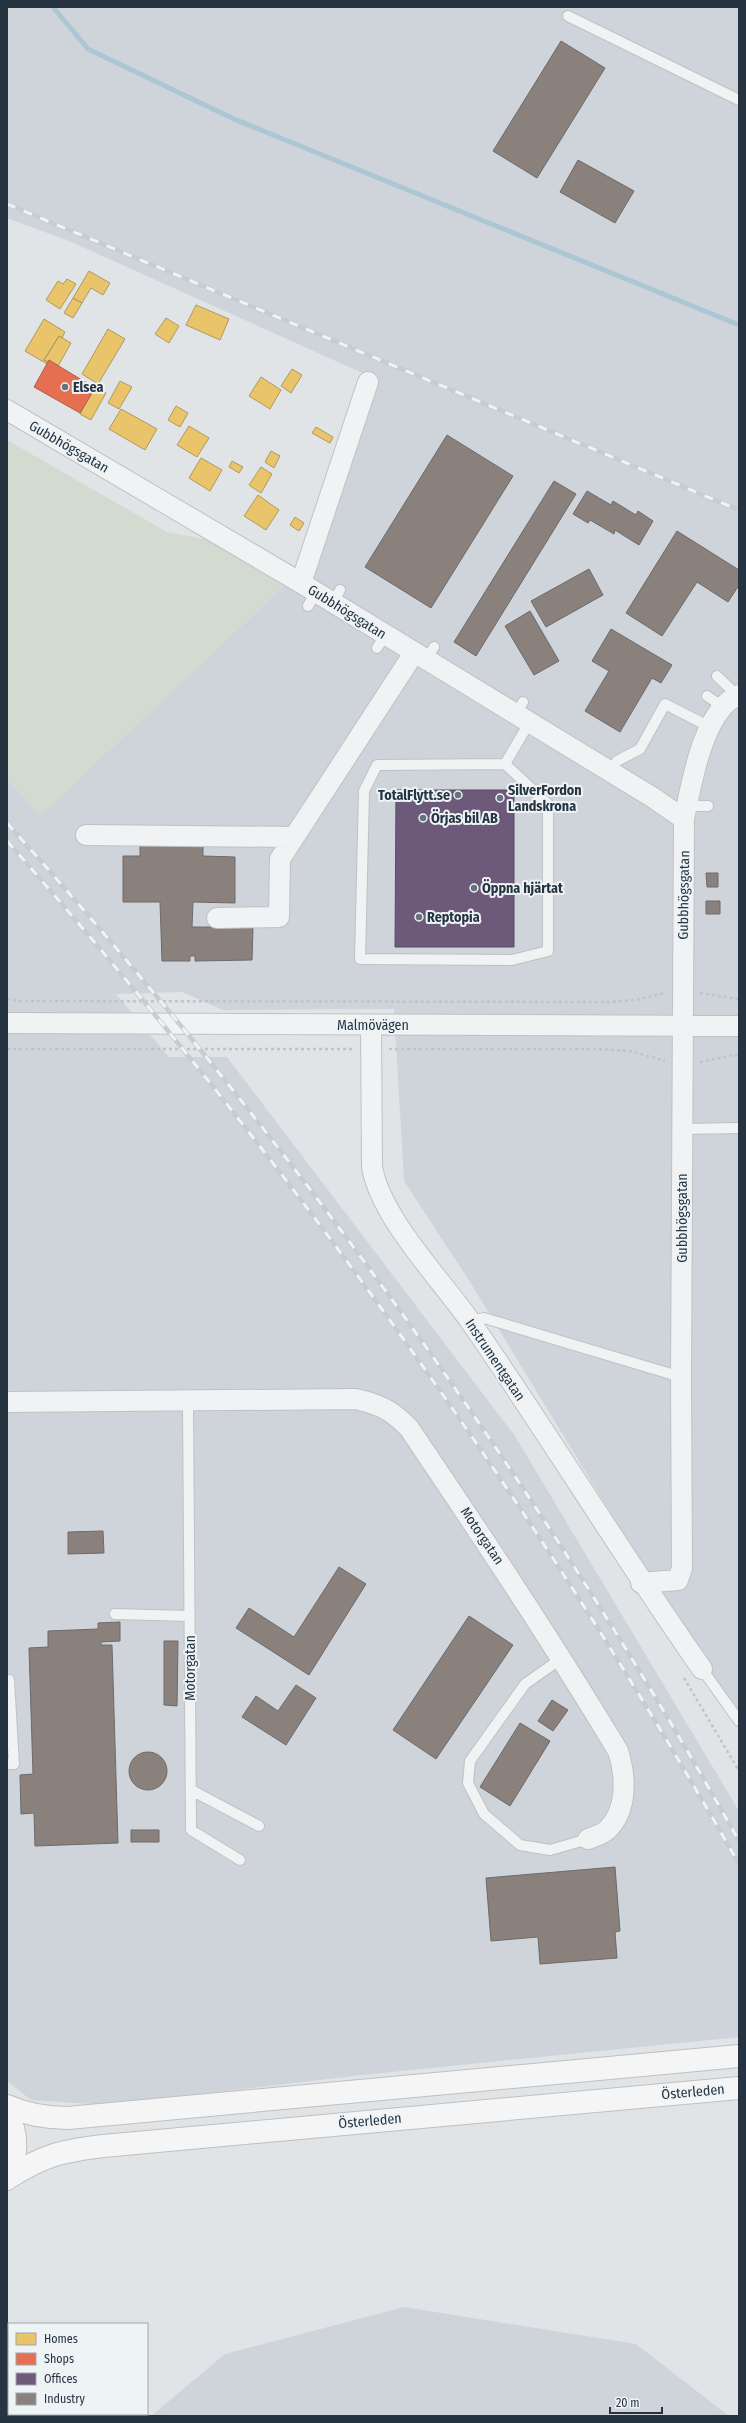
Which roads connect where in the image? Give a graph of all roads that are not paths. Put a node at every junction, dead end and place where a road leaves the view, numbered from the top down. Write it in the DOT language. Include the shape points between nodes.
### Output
graph roads {
  1 [pos="568,16"];
  2 [pos="739,100"];
  3 [pos="368,382"];
  4 [pos="7,410"];
  5 [pos="308,594"];
  6 [pos="424,654"];
  7 [pos="717,676"];
  8 [pos="727,698"];
  9 [pos="523,713"];
  10 [pos="710,727"];
  11 [pos="505,764"];
  12 [pos="610,772"];
  13 [pos="708,806"];
  14 [pos="686,812"];
  15 [pos="86,835"];
  16 [pos="294,838"];
  17 [pos="218,918"];
  18 [pos="7,1023"];
  19 [pos="371,1025"];
  20 [pos="682,1025"];
  21 [pos="739,1026"];
  22 [pos="739,1128"];
  23 [pos="682,1129"];
  24 [pos="470,1321"];
  25 [pos="680,1377"];
  26 [pos="188,1401"];
  27 [pos="7,1402"];
  28 [pos="641,1583"];
  29 [pos="115,1614"];
  30 [pos="190,1616"];
  31 [pos="562,1658"];
  32 [pos="702,1669"];
  33 [pos="7,1680"];
  34 [pos="739,1721"];
  35 [pos="7,1764"];
  36 [pos="191,1790"];
  37 [pos="259,1826"];
  38 [pos="588,1839"];
  39 [pos="240,1860"];
  40 [pos="739,2056"];
  41 [pos="739,2088"];
  42 [pos="7,2106"];
  43 [pos="7,2116"];
  44 [pos="7,2179"];
  1 -- 2 [label="lane"];
  3 -- 5 [label="street"];
  4 -- 5 [label="street, Gubbhögsgatan"];
  5 -- 6 [label="street, Gubbhögsgatan" via="336,596 381,642"];
  6 -- 9 [label="street, Gubbhögsgatan"];
  6 -- 16 [label="street"];
  7 -- 8 [label="lane"];
  8 -- 10 [label="street, Gubbhögsgatan"];
  9 -- 11 [label="lane"];
  9 -- 12 [label="street, Gubbhögsgatan"];
  10 -- 12 [label="lane" via="665,704 640,748 617,761"];
  10 -- 14 [label="street, Gubbhögsgatan" via="692,780"];
  11 -- 11 [label="lane" via="548,804 548,951 512,960 360,959 364,791 377,765"];
  12 -- 14 [label="street, Gubbhögsgatan"];
  13 -- 14 [label="lane"];
  14 -- 20 [label="street, Gubbhögsgatan"];
  15 -- 16 [label="street"];
  16 -- 17 [label="street" via="280,859 279,917"];
  18 -- 19 [label="street, Malmövägen"];
  19 -- 20 [label="street, Malmövägen"];
  19 -- 24 [label="street, Instrumentgatan" via="372,1167 375,1186 388,1210"];
  20 -- 21 [label="street, Malmövägen"];
  20 -- 23 [label="street, Gubbhögsgatan"];
  22 -- 23 [label="lane"];
  23 -- 25 [label="street, Gubbhögsgatan"];
  24 -- 25 [label="lane" via="484,1318"];
  24 -- 28 [label="street, Instrumentgatan"];
  25 -- 28 [label="street, Gubbhögsgatan" via="682,1568 678,1580"];
  26 -- 27 [label="street, Motorgatan"];
  26 -- 30 [label="lane, Motorgatan"];
  26 -- 31 [label="street, Motorgatan" via="356,1399 380,1404 395,1414 418,1442"];
  28 -- 32 [label="street, Instrumentgatan"];
  29 -- 30 [label="lane"];
  30 -- 36 [label="lane, Motorgatan"];
  31 -- 38 [label="street, Motorgatan" via="618,1751 623,1766 624,1789 619,1812 607,1830"];
  31 -- 38 [label="lane" via="525,1684 470,1761 468,1783 484,1814 520,1845 550,1850"];
  32 -- 34 [label="lane"];
  33 -- 35 [label="lane" via="14,1764"];
  36 -- 37 [label="lane"];
  36 -- 39 [label="lane, Motorgatan" via="191,1830"];
  40 -- 42 [label="main road" via="68,2118 45,2118 25,2114"];
  41 -- 44 [label="main road, Österleden" via="103,2146 63,2151 40,2159"];
  43 -- 44 [label="main road" via="15,2139 15,2159"];
}
